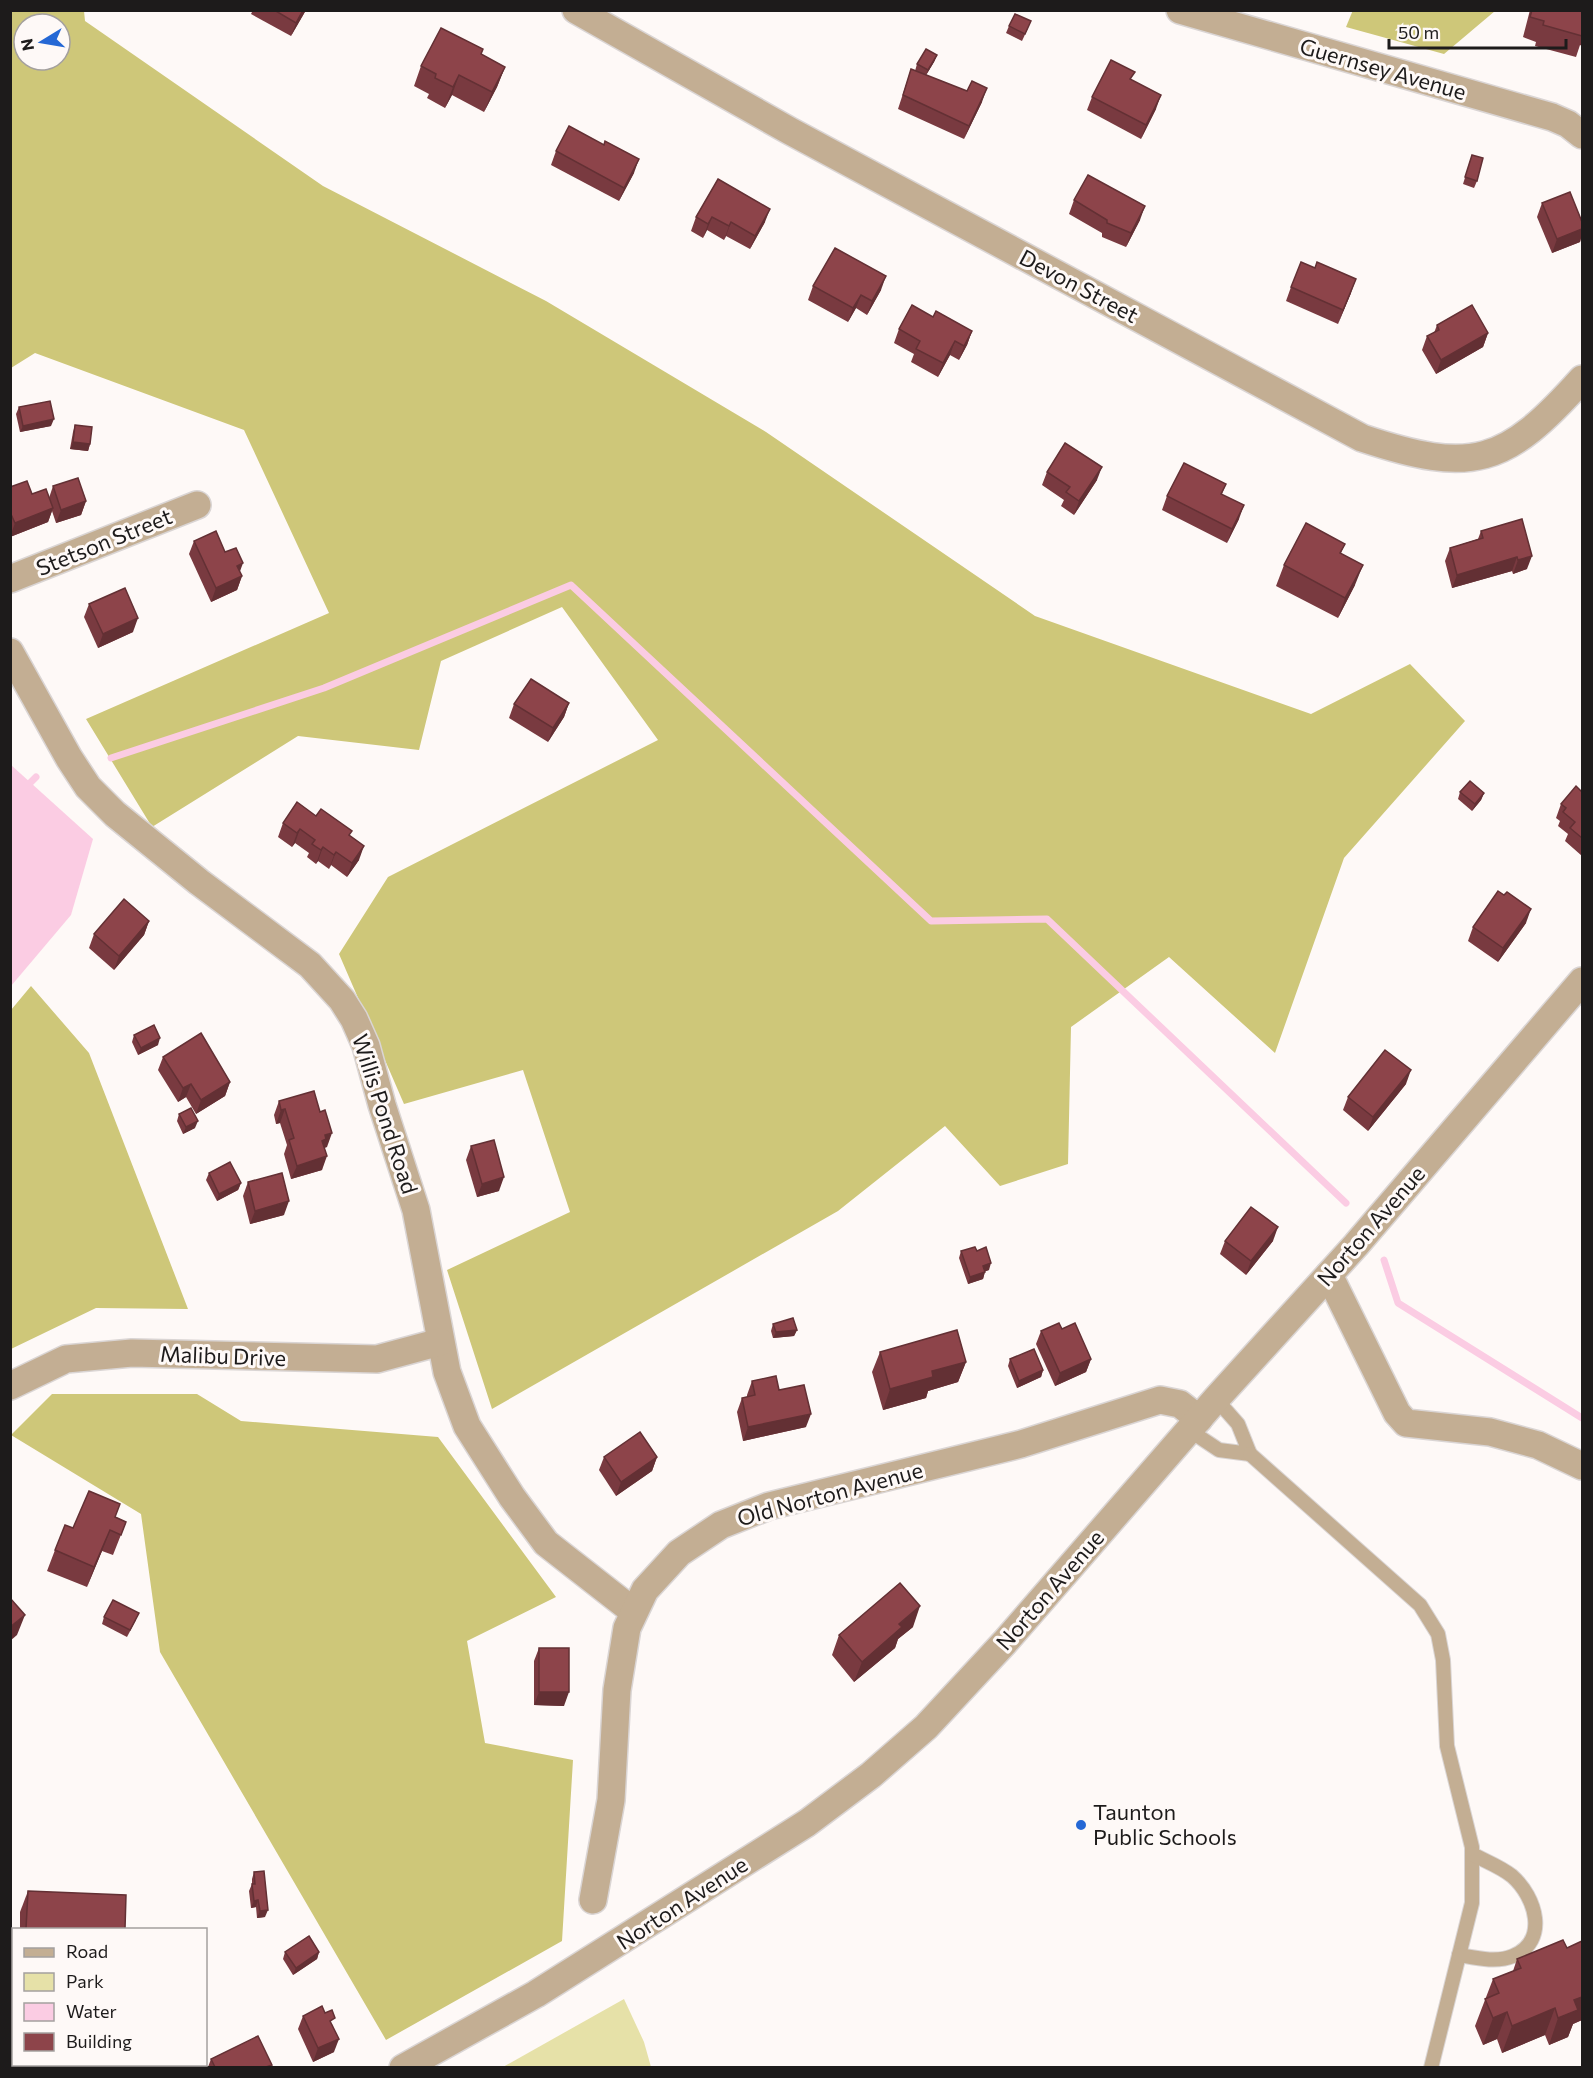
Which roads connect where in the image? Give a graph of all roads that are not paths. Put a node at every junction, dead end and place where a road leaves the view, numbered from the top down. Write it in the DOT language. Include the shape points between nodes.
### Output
graph roads {
  1 [pos="576,10"];
  2 [pos="1180,10"];
  3 [pos="1582,135"];
  4 [pos="1582,379"];
  5 [pos="197,505"];
  6 [pos="10,579"];
  7 [pos="10,652"];
  8 [pos="1582,981"];
  9 [pos="1329,1275"];
  10 [pos="440,1342"];
  11 [pos="10,1386"];
  12 [pos="1201,1416"];
  13 [pos="1250,1454"];
  14 [pos="1582,1466"];
  15 [pos="633,1611"];
  16 [pos="1472,1854"];
  17 [pos="593,1900"];
  18 [pos="1459,1955"];
  19 [pos="403,2067"];
  20 [pos="1431,2067"];
  1 -- 4 [label="street, Devon Street" via="790,131 1362,438 1425,456 1486,456 1536,428"];
  2 -- 3 [label="street, Guernsey Avenue" via="1552,117"];
  5 -- 6 [label="street, Stetson Street"];
  7 -- 10 [label="street, Willis Pond Road" via="88,787 199,882 310,965 354,1019 366,1046 416,1210"];
  8 -- 9 [label="street, Norton Avenue"];
  9 -- 12 [label="street, Norton Avenue"];
  9 -- 14 [label="street" via="1406,1424 1490,1432 1538,1445"];
  10 -- 11 [label="street, Malibu Drive" via="377,1359 132,1353 66,1359"];
  10 -- 15 [label="street, Willis Pond Road" via="467,1426 512,1497 546,1543"];
  12 -- 13 [label="lane" via="1219,1450"];
  12 -- 13 [label="lane" via="1238,1424"];
  12 -- 15 [label="street, Old Norton Avenue" via="1180,1404 1160,1400 1021,1444 769,1506 721,1525 679,1553 645,1590"];
  12 -- 19 [label="street, Norton Avenue" via="1005,1642 926,1726 871,1775 807,1822 641,1930 536,1994"];
  13 -- 16 [label="lane" via="1420,1605 1438,1634 1447,1746"];
  15 -- 17 [label="street, Old Norton Avenue" via="621,1658 611,1800"];
  16 -- 18 [label="lane" via="1472,1903"];
  16 -- 18 [label="lane" via="1512,1876 1530,1900 1537,1923 1532,1942 1513,1956 1485,1960"];
  18 -- 20 [label="lane"];
}
